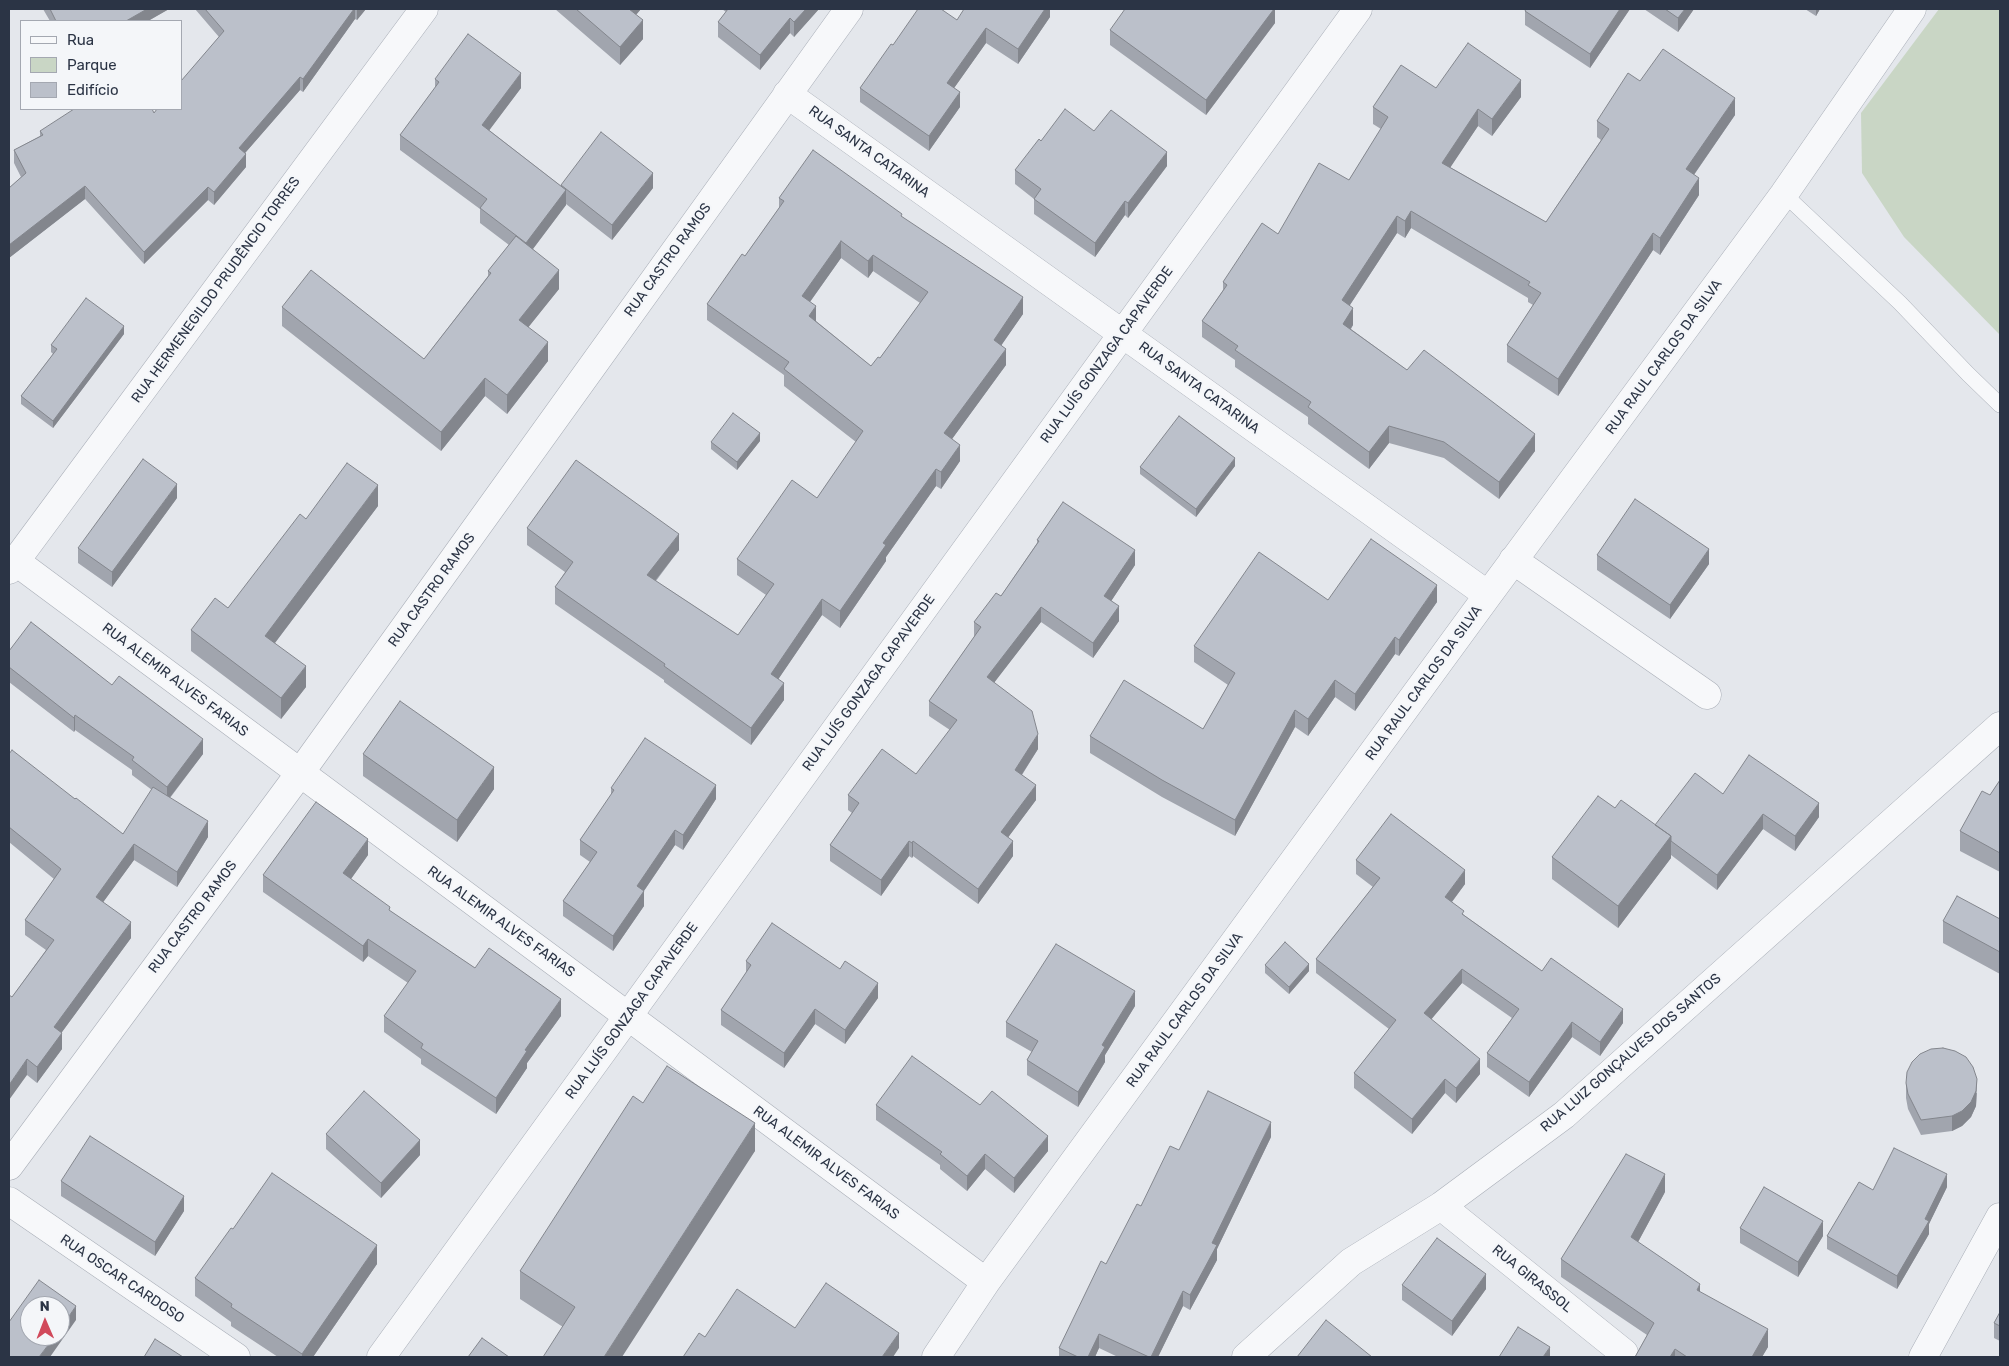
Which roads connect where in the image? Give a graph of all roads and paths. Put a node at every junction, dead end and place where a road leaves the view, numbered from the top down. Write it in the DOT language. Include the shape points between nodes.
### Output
graph roads {
  1 [pos="424,9"];
  2 [pos="849,9"];
  3 [pos="1358,9"];
  4 [pos="1912,9"];
  5 [pos="787,94"];
  6 [pos="1784,194"];
  7 [pos="1122,334"];
  8 [pos="2000,405"];
  9 [pos="1513,560"];
  10 [pos="12,566"];
  11 [pos="1488,595"];
  12 [pos="1707,695"];
  13 [pos="2000,726"];
  14 [pos="300,773"];
  15 [pos="628,1016"];
  16 [pos="9,1166"];
  17 [pos="9,1201"];
  18 [pos="1441,1206"];
  19 [pos="2000,1217"];
  20 [pos="986,1282"];
  21 [pos="1624,1352"];
  22 [pos="236,1357"];
  23 [pos="381,1357"];
  24 [pos="936,1357"];
  25 [pos="1246,1357"];
  26 [pos="1923,1357"];
  1 -- 10 [label="street, RUA HERMENEGILDO PRUDÊNCIO TORRES"];
  2 -- 5 [label="street, RUA CASTRO RAMOS"];
  3 -- 7 [label="street, RUA LUÍS GONZAGA CAPAVERDE"];
  4 -- 6 [label="street, RUA RAUL CARLOS DA SILVA"];
  5 -- 7 [label="street, RUA SANTA CATARINA"];
  5 -- 14 [label="street, RUA CASTRO RAMOS"];
  6 -- 8 [label="lane" via="1900,302"];
  6 -- 9 [label="street, RUA RAUL CARLOS DA SILVA"];
  7 -- 11 [label="street, RUA SANTA CATARINA"];
  7 -- 15 [label="street, RUA LUÍS GONZAGA CAPAVERDE"];
  9 -- 11 [label="street, RUA RAUL CARLOS DA SILVA"];
  9 -- 12 [label="street"];
  10 -- 14 [label="street, RUA ALEMIR ALVES FARIAS"];
  11 -- 20 [label="street, RUA RAUL CARLOS DA SILVA"];
  13 -- 18 [label="street, RUA LUIZ GONÇALVES DOS SANTOS" via="1564,1114"];
  14 -- 15 [label="street, RUA ALEMIR ALVES FARIAS"];
  14 -- 16 [label="street, RUA CASTRO RAMOS"];
  15 -- 20 [label="street, RUA ALEMIR ALVES FARIAS"];
  15 -- 23 [label="street, RUA LUÍS GONZAGA CAPAVERDE"];
  17 -- 22 [label="street, RUA OSCAR CARDOSO"];
  18 -- 21 [label="street, RUA GIRASSOL"];
  18 -- 25 [label="street, RUA LUIZ GONÇALVES DOS SANTOS" via="1351,1262"];
  19 -- 26 [label="street"];
  20 -- 24 [label="street, RUA RAUL CARLOS DA SILVA"];
}
